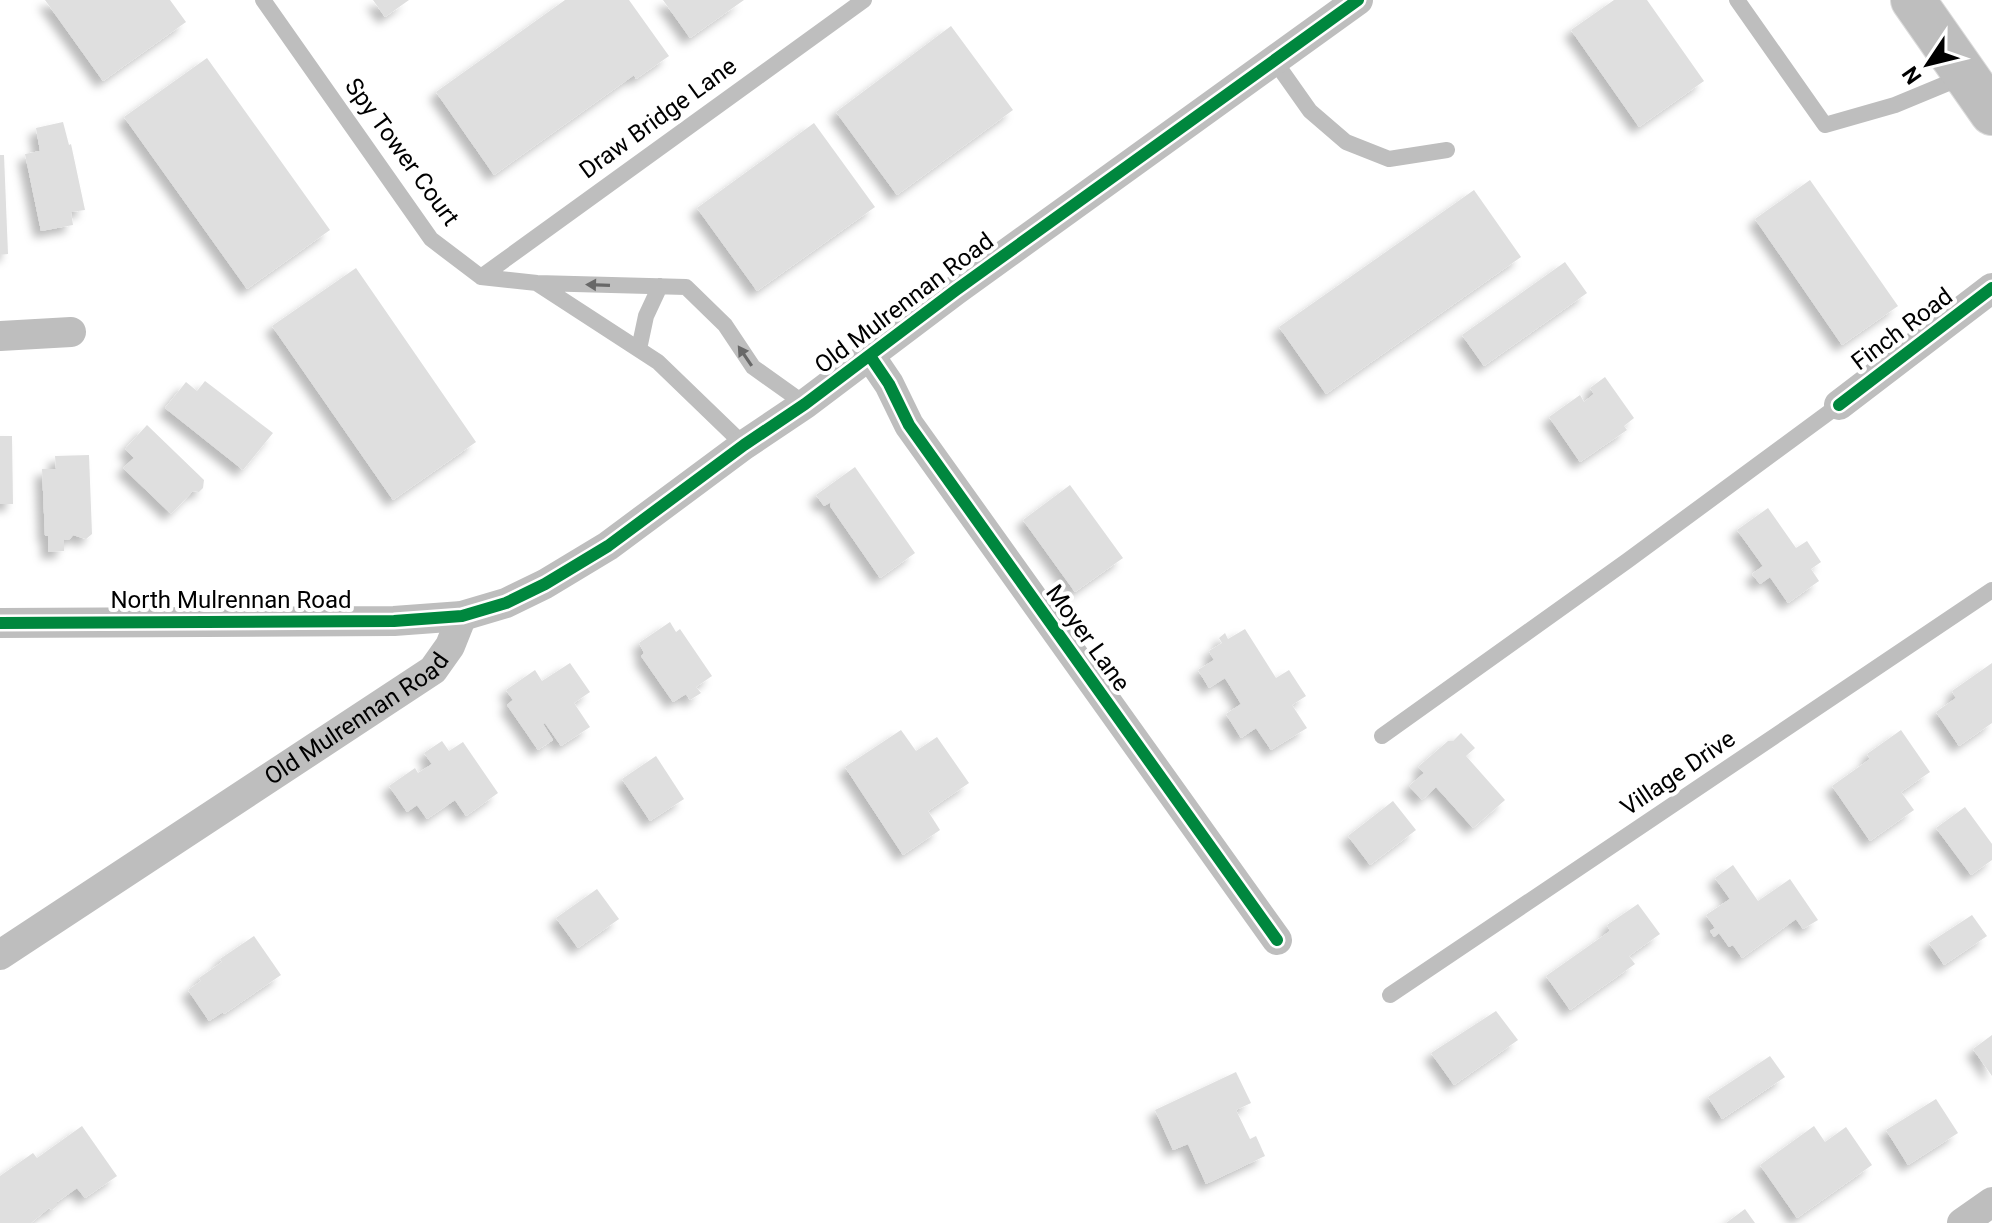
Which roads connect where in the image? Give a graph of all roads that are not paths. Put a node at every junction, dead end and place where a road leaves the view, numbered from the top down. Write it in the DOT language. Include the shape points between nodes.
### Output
graph roads {
  1 [pos="263,0"];
  2 [pos="864,0"];
  3 [pos="1737,0"];
  4 [pos="1913,0"];
  5 [pos="1346,4"];
  6 [pos="1274,60"];
  7 [pos="1966,76"];
  8 [pos="1992,113"];
  9 [pos="1447,150"];
  10 [pos="481,277"];
  11 [pos="537,283"];
  12 [pos="660,286"];
  13 [pos="1992,288"];
  14 [pos="71,332"];
  15 [pos="0,336"];
  16 [pos="639,349"];
  17 [pos="870,356"];
  18 [pos="805,404"];
  19 [pos="1839,405"];
  20 [pos="744,445"];
  21 [pos="1992,590"];
  22 [pos="462,616"];
  23 [pos="0,623"];
  24 [pos="1382,736"];
  25 [pos="1277,940"];
  26 [pos="0,955"];
  27 [pos="1390,995"];
  28 [pos="1992,1202"];
  29 [pos="1962,1223"];
  1 -- 10 [label="lane, Spy Tower Court" via="431,239"];
  2 -- 10 [label="lane, Draw Bridge Lane"];
  3 -- 7 [label="lane" via="1825,125 1895,105"];
  4 -- 7 [label="highway"];
  5 -- 6 [label="street, Old Mulrennan Road"];
  6 -- 9 [label="lane" via="1310,111 1346,142 1389,159"];
  6 -- 17 [label="street, Old Mulrennan Road"];
  7 -- 8 [label="highway"];
  10 -- 11 [label="lane"];
  12 -- 11 [label="lane, one-way"];
  11 -- 16 [label="lane"];
  12 -- 16 [label="lane"];
  18 -- 12 [label="lane, one-way" via="753,367 725,325 686,287"];
  13 -- 19 [label="street, Finch Road"];
  14 -- 15 [label="street"];
  16 -- 20 [label="lane"];
  17 -- 18 [label="street, Old Mulrennan Road"];
  17 -- 25 [label="street, Moyer Lane" via="909,425"];
  18 -- 20 [label="street, Old Mulrennan Road"];
  19 -- 24 [label="lane, Finch Road"];
  20 -- 22 [label="street, Old Mulrennan Road" via="608,546 506,603"];
  21 -- 27 [label="lane, Village Drive"];
  22 -- 23 [label="street, North Mulrennan Road"];
  22 -- 26 [label="street, Old Mulrennan Road" via="433,670"];
  28 -- 29 [label="street"];
}
